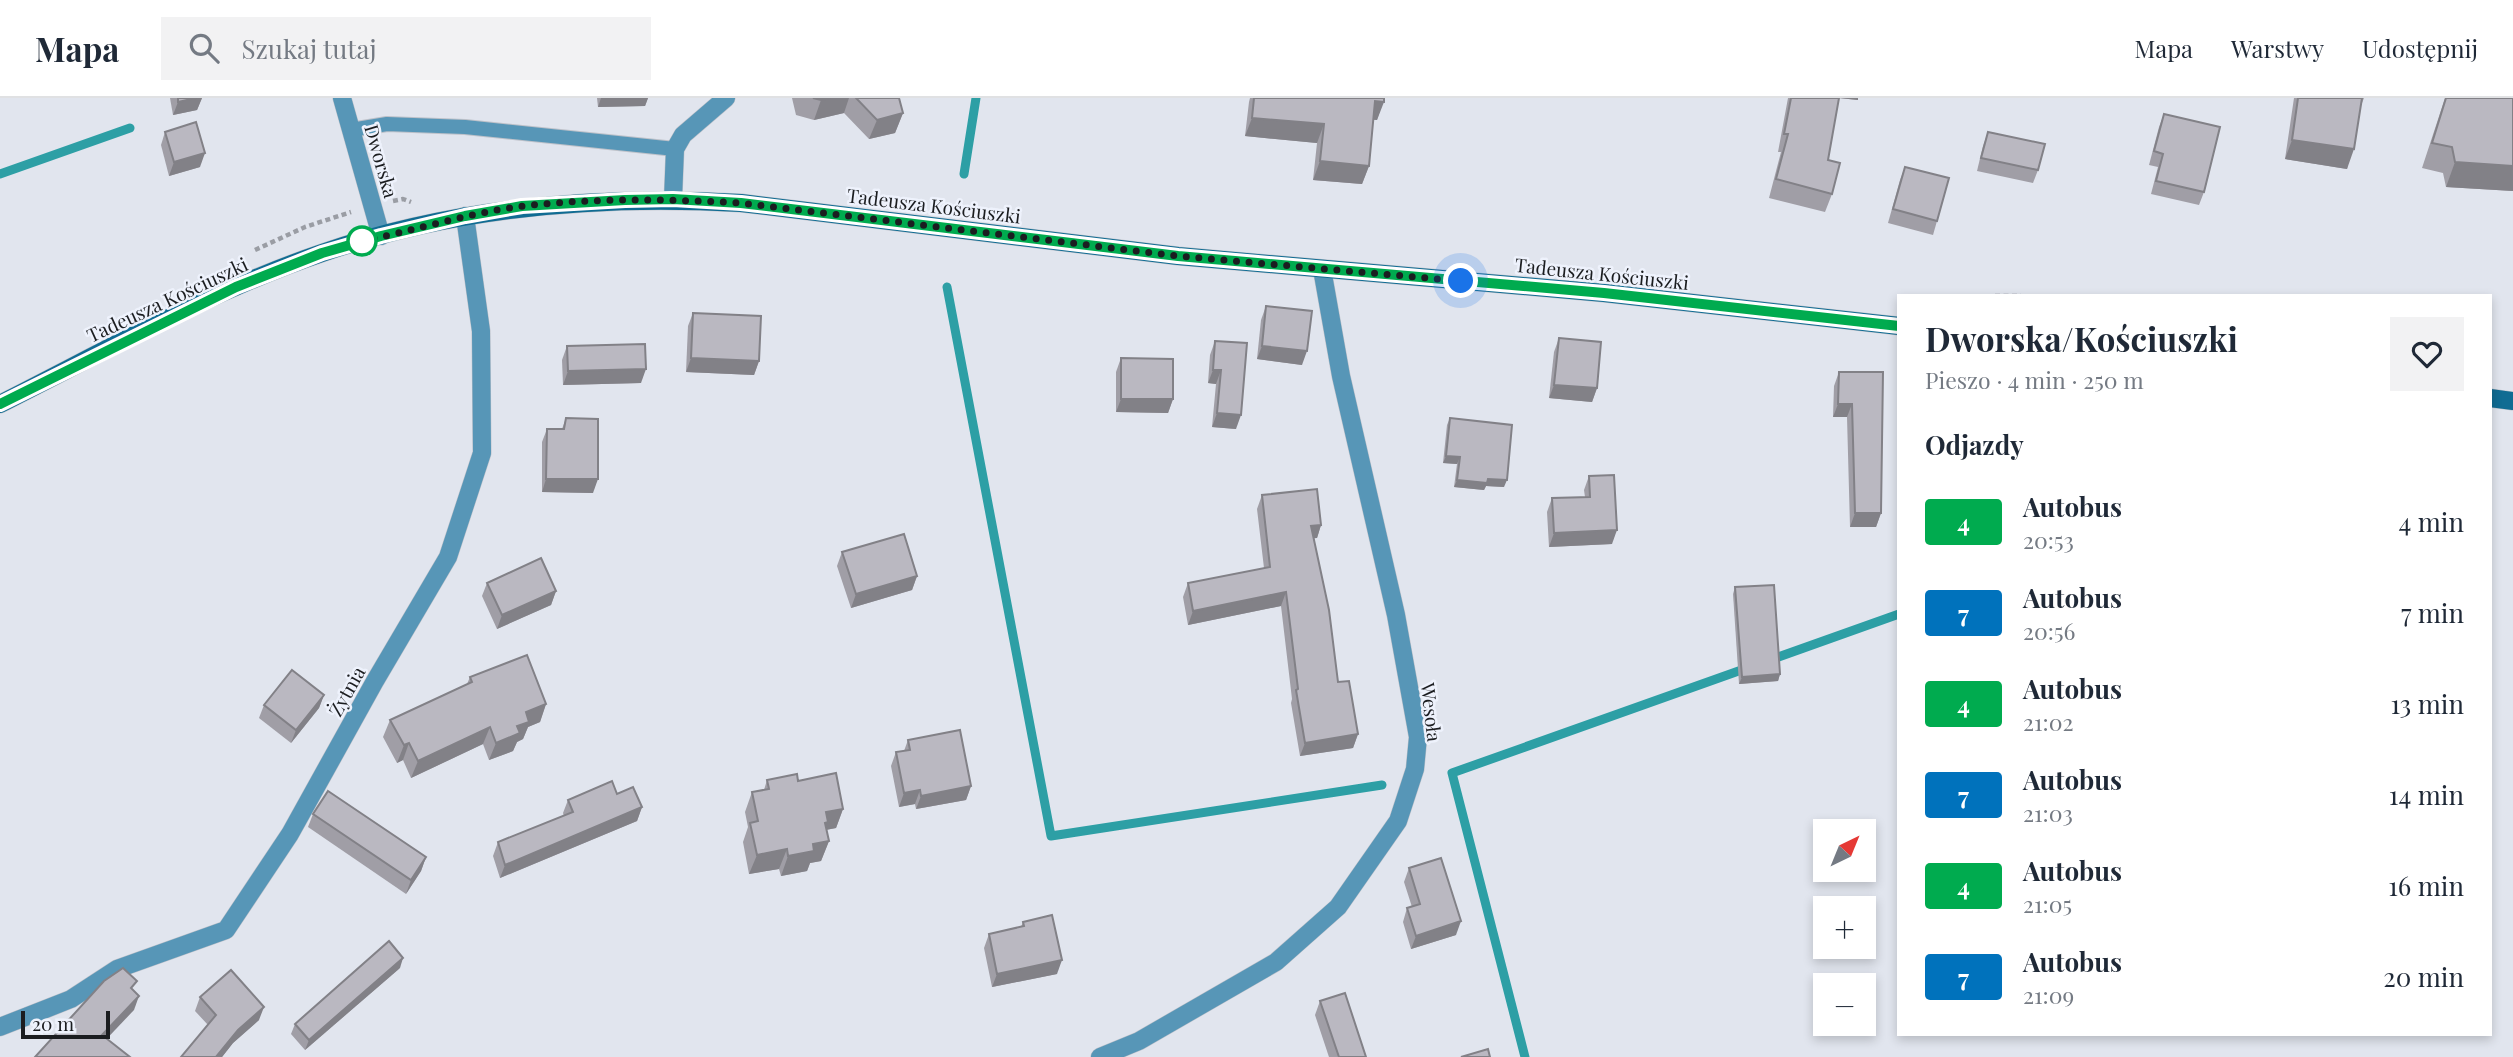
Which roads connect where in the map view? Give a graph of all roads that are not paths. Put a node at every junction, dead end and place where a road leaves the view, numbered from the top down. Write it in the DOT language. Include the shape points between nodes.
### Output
graph roads {
  1 [pos="342,98"];
  2 [pos="726,98"];
  3 [pos="351,130"];
  4 [pos="675,149"];
  5 [pos="673,199"];
  6 [pos="465,216"];
  7 [pos="381,236"];
  8 [pos="1322,269"];
  9 [pos="1897,326"];
  10 [pos="2492,398"];
  11 [pos="2513,401"];
  12 [pos="0,404"];
  13 [pos="0,1027"];
  14 [pos="1101,1057"];
  1 -- 3 [label="street, Dworska"];
  2 -- 4 [label="street" via="683,135"];
  3 -- 4 [label="lane" via="387,124 465,127"];
  3 -- 7 [label="street, Dworska"];
  4 -- 5 [label="street"];
  5 -- 6 [label="main road, Tadeusza Kościuszki" via="522,206"];
  5 -- 8 [label="main road, Tadeusza Kościuszki"];
  6 -- 7 [label="main road, Tadeusza Kościuszki"];
  6 -- 13 [label="street, Żytnia" via="481,331 482,453 448,557 290,834 226,930 117,969 71,999"];
  7 -- 12 [label="main road, Tadeusza Kościuszki" via="322,253 236,287"];
  8 -- 9 [label="main road, Tadeusza Kościuszki" via="1604,293"];
  8 -- 14 [label="street, Wesoła" via="1341,376 1396,615 1418,737 1415,769 1398,821 1338,907 1276,962 1139,1041"];
  10 -- 11 [label="main road"];
}
